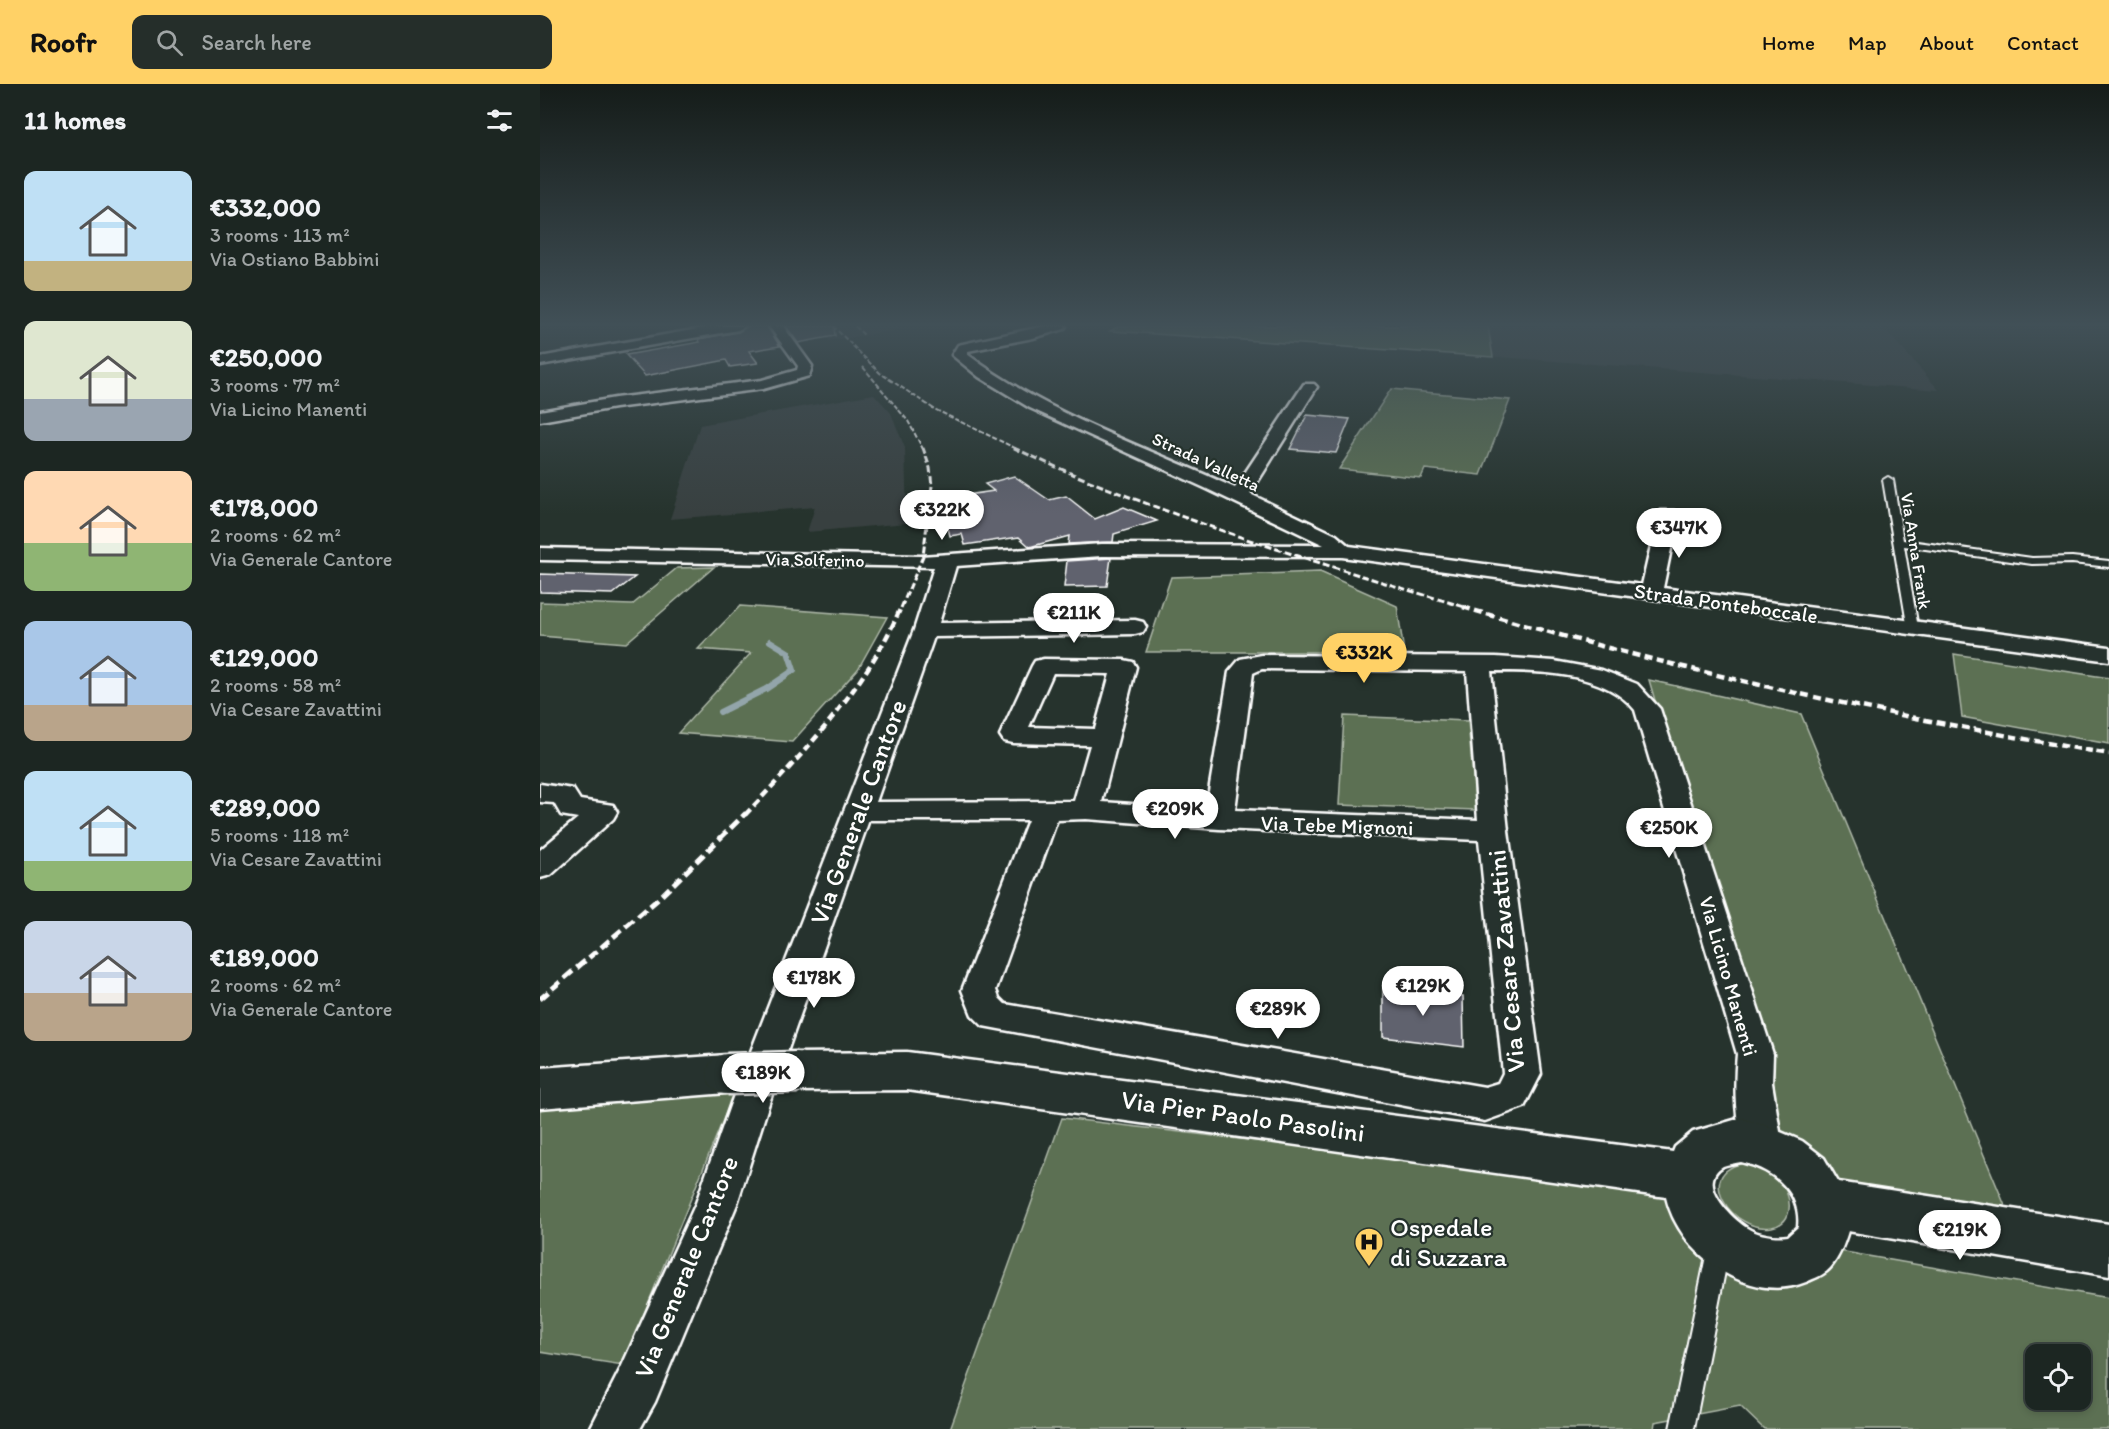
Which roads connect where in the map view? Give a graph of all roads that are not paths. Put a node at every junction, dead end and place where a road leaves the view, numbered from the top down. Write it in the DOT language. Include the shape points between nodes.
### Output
graph roads {
  1 [pos="725,389"];
  2 [pos="1006,389"];
  3 [pos="1308,389"];
  4 [pos="540,416"];
  5 [pos="1888,480"];
  6 [pos="1238,498"];
  7 [pos="1668,515"];
  8 [pos="1898,542"];
  9 [pos="1342,551"];
  10 [pos="540,554"];
  11 [pos="947,560"];
  12 [pos="2109,564"];
  13 [pos="1651,594"];
  14 [pos="1135,627"];
  15 [pos="1912,628"];
  16 [pos="925,630"];
  17 [pos="2109,654"];
  18 [pos="1478,664"];
  19 [pos="1106,737"];
  20 [pos="540,793"];
  21 [pos="1046,810"];
  22 [pos="1086,810"];
  23 [pos="858,811"];
  24 [pos="1219,819"];
  25 [pos="1493,831"];
  26 [pos="540,867"];
  27 [pos="552,1088"];
  28 [pos="1762,1144"];
  29 [pos="1688,1177"];
  30 [pos="1823,1203"];
  31 [pos="1718,1240"];
  32 [pos="2109,1250"];
  33 [pos="614,1429"];
  34 [pos="1682,1429"];
  1 -- 4 [label="street"];
  2 -- 6 [label="street, Strada Valletta" via="1063,421"];
  3 -- 6 [label="street"];
  5 -- 8 [label="lane, Via Anna Frank"];
  6 -- 9 [label="street, Strada Valletta" via="1329,538"];
  7 -- 13 [label="street"];
  8 -- 12 [label="lane" via="2032,561"];
  8 -- 15 [label="lane, Via Anna Frank"];
  9 -- 11 [label="street, Via Solferino" via="1102,550"];
  9 -- 13 [label="street, Strada Ponteboccale"];
  10 -- 11 [label="street, Via Solferino"];
  11 -- 16 [label="street, Via Generale Cantore"];
  13 -- 15 [label="street, Strada Ponteboccale"];
  14 -- 16 [label="street"];
  15 -- 17 [label="street, Strada Ponteboccale"];
  16 -- 23 [label="street, Via Generale Cantore"];
  18 -- 24 [label="street, Via Licino Manenti" via="1248,664 1240,672"];
  18 -- 25 [label="street"];
  18 -- 28 [label="street, Via Licino Manenti" via="1549,666 1591,676 1629,690 1647,708 1755,1054 1753,1083"];
  19 -- 22 [label="street"];
  20 -- 26 [label="street" via="563,795 571,808 603,812"];
  21 -- 22 [label="street, Via Tebe Mignoni"];
  21 -- 23 [label="street, Via Tebe Mignoni"];
  21 -- 25 [label="street, Via Cesare Zavattini" via="979,990 984,1005 995,1016 1485,1104 1511,1095 1522,1074"];
  22 -- 24 [label="street, Via Tebe Mignoni"];
  23 -- 33 [label="street, Via Generale Cantore" via="716,1204 638,1385"];
  24 -- 25 [label="street, Via Tebe Mignoni"];
  27 -- 29 [label="street, Via Pier Paolo Pasolini, bridge" via="728,1074 907,1071"];
  28 -- 29 [label="street" via="1741,1140 1705,1149 1694,1161"];
  28 -- 30 [label="street" via="1799,1167"];
  29 -- 31 [label="street" via="1694,1209"];
  30 -- 31 [label="street" via="1825,1224 1820,1242 1806,1256 1786,1263 1763,1262 1739,1254"];
  30 -- 32 [label="street"];
  31 -- 34 [label="lane" via="1718,1259"];
}
